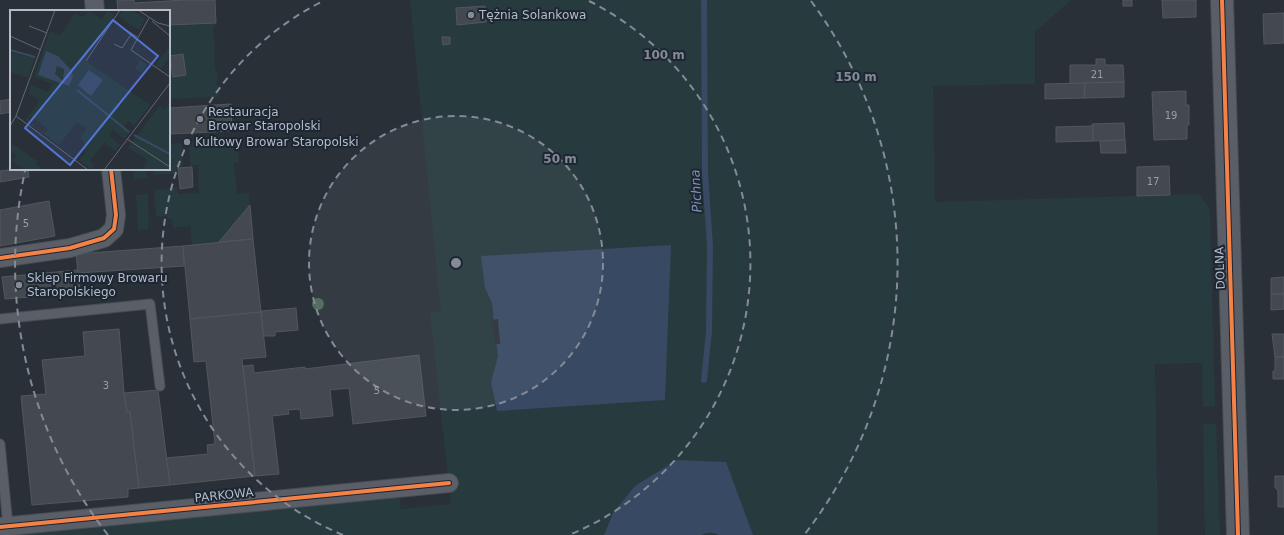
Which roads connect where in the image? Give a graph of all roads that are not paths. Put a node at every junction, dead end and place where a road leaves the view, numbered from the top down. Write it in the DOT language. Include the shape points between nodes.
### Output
graph roads {
  1 [pos="94,0"];
  2 [pos="1222,0"];
  3 [pos="95,10"];
  4 [pos="111,170"];
  5 [pos="0,258"];
  6 [pos="0,319"];
  7 [pos="160,386"];
  8 [pos="0,444"];
  9 [pos="449,483"];
  10 [pos="4,526"];
  11 [pos="44,529"];
  12 [pos="1238,535"];
  1 -- 3 [label="street"];
  2 -- 12 [label="street, DOLNA"];
  4 -- 5 [label="street" via="116,215 114,229 104,238 70,248"];
  6 -- 7 [label="lane" via="150,304"];
  8 -- 10 [label="lane"];
  9 -- 11 [label="street, PARKOWA"];
  10 -- 11 [label="street, PARKOWA"];
}
